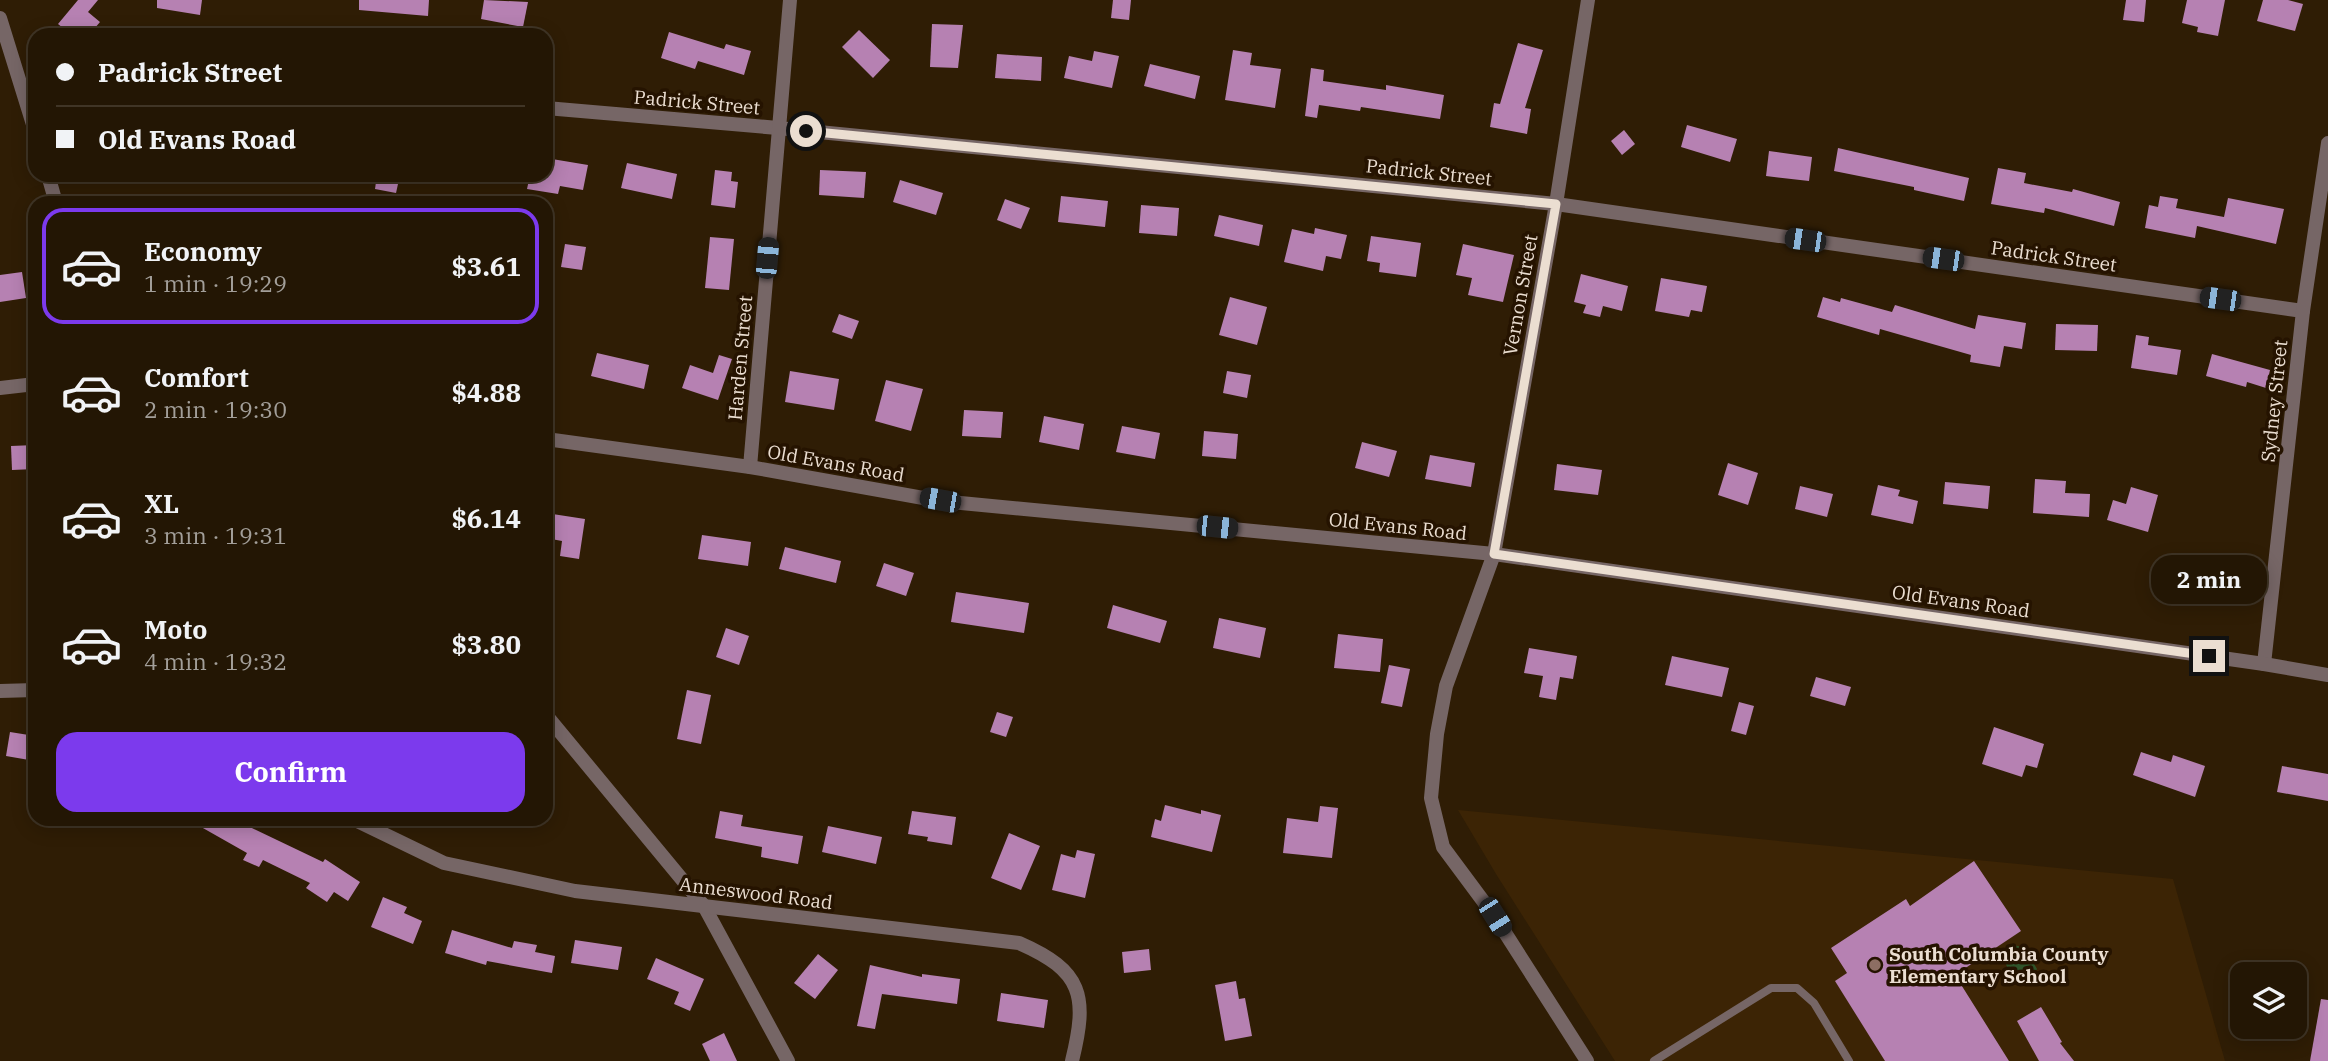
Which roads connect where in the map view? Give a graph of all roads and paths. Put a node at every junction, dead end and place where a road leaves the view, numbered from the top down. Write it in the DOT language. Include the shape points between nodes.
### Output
graph roads {
  1 [pos="790,0"];
  2 [pos="1588,0"];
  3 [pos="0,18"];
  4 [pos="28,104"];
  5 [pos="553,109"];
  6 [pos="778,128"];
  7 [pos="2328,143"];
  8 [pos="1556,204"];
  9 [pos="2303,311"];
  10 [pos="28,385"];
  11 [pos="0,388"];
  12 [pos="553,440"];
  13 [pos="750,467"];
  14 [pos="1494,554"];
  15 [pos="2264,663"];
  16 [pos="2328,675"];
  17 [pos="28,690"];
  18 [pos="0,691"];
  19 [pos="553,723"];
  20 [pos="367,826"];
  21 [pos="704,906"];
  22 [pos="788,1061"];
  23 [pos="1072,1061"];
  24 [pos="1587,1061"];
  25 [pos="1654,1061"];
  26 [pos="1849,1061"];
  1 -- 6 [label="street, Harden Street"];
  2 -- 8 [label="street, Vernon Street"];
  3 -- 4 [label="street"];
  5 -- 6 [label="street, Padrick Street"];
  6 -- 8 [label="street, Padrick Street"];
  6 -- 13 [label="street, Harden Street"];
  7 -- 9 [label="street, Sydney Street"];
  8 -- 9 [label="street, Padrick Street"];
  8 -- 14 [label="street, Vernon Street"];
  9 -- 15 [label="street, Sydney Street"];
  10 -- 11 [label="street"];
  12 -- 13 [label="street, Old Evans Road"];
  13 -- 14 [label="street, Old Evans Road" via="940,500"];
  14 -- 15 [label="street, Old Evans Road"];
  14 -- 24 [label="street, Vernon Street" via="1446,687 1431,798 1443,847 1495,917"];
  15 -- 16 [label="street, Old Evans Road"];
  17 -- 18 [label="street"];
  19 -- 21 [label="street"];
  20 -- 21 [label="street, Anneswood Road" via="444,863 575,891"];
  21 -- 22 [label="street"];
  21 -- 23 [label="street, Anneswood Road" via="1019,943 1047,955 1068,974 1080,1000 1080,1029"];
  25 -- 26 [label="lane" via="1771,988 1797,988 1814,1003"];
}
